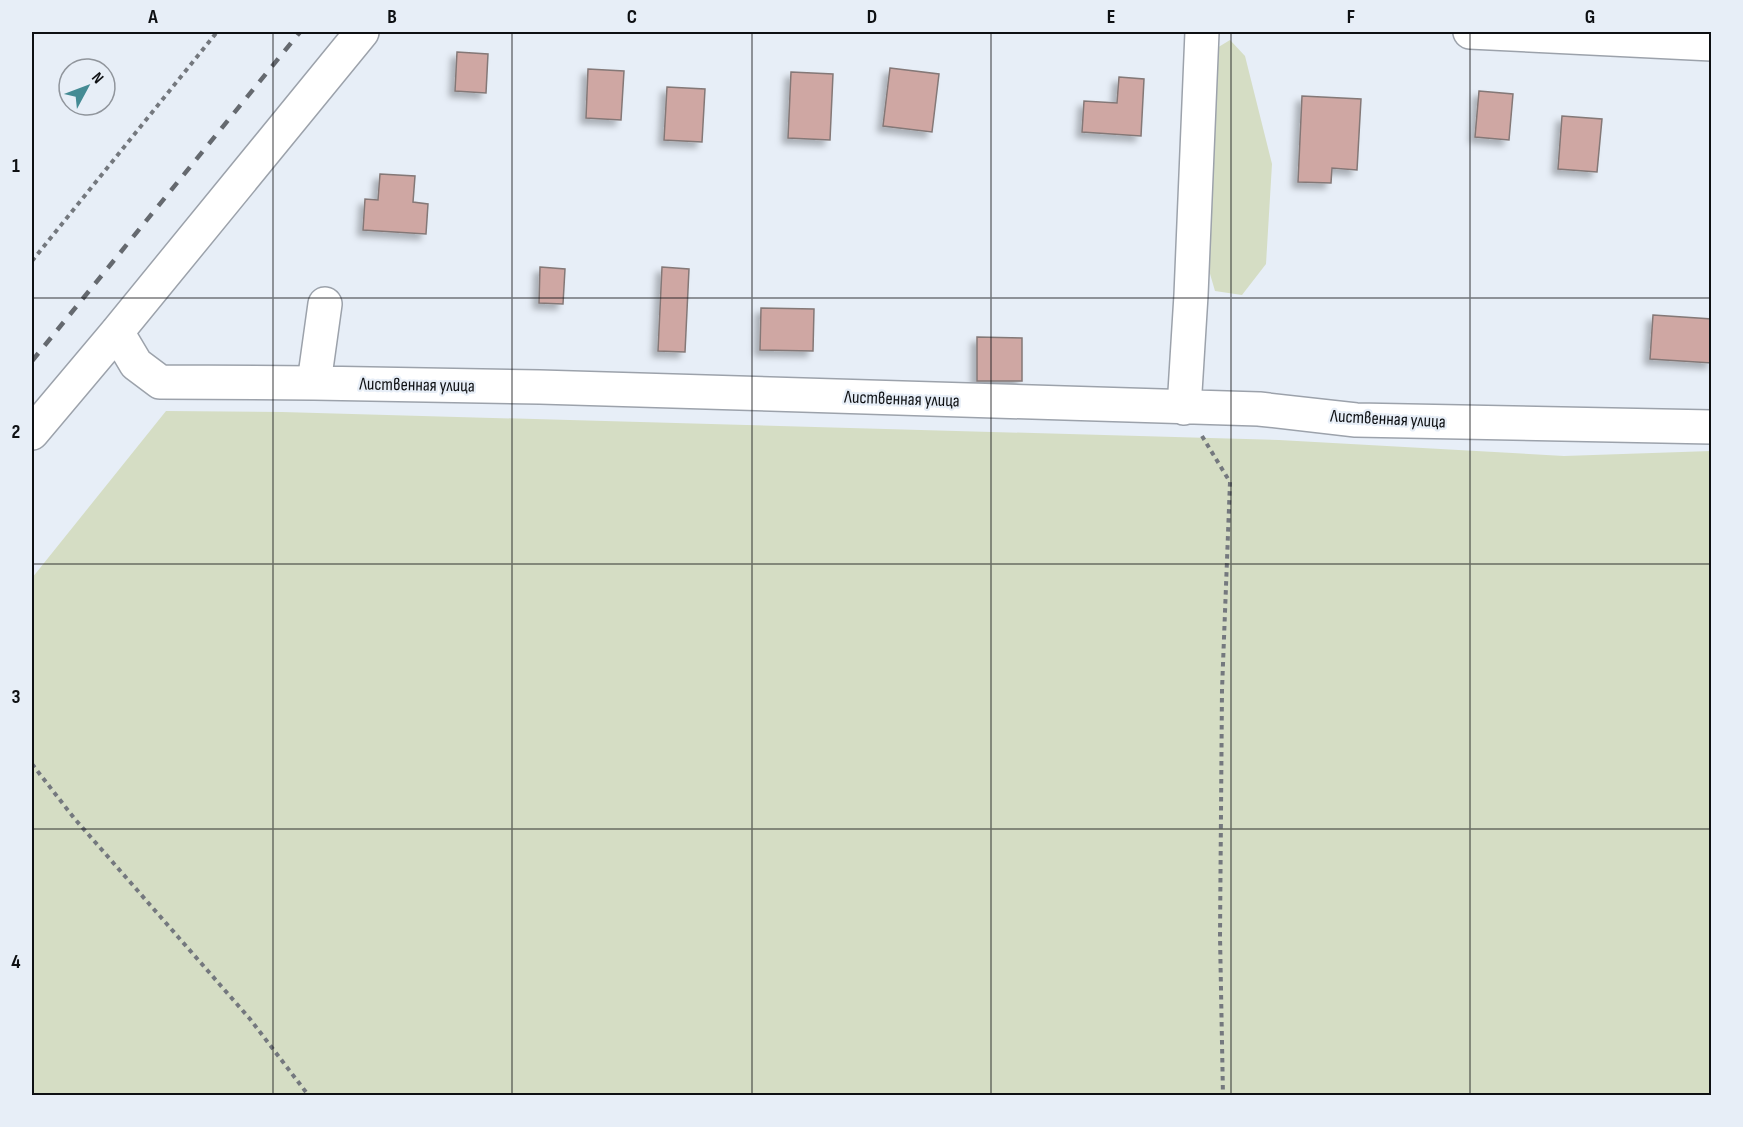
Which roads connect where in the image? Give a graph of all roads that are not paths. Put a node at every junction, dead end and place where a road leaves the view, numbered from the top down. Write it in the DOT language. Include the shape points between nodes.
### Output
graph roads {
  1 [pos="362,32"];
  2 [pos="1202,32"];
  3 [pos="1470,32"];
  4 [pos="1712,44"];
  5 [pos="325,304"];
  6 [pos="117,332"];
  7 [pos="314,383"];
  8 [pos="1184,408"];
  9 [pos="1712,427"];
  10 [pos="32,433"];
  1 -- 6 [label="street"];
  2 -- 8 [label="street"];
  3 -- 4 [label="street"];
  5 -- 7 [label="street"];
  6 -- 7 [label="street, Лиственная улица" via="136,364 160,382"];
  6 -- 10 [label="street"];
  7 -- 8 [label="street, Лиственная улица"];
  8 -- 9 [label="street, Лиственная улица" via="1259,409 1356,420"];
}
